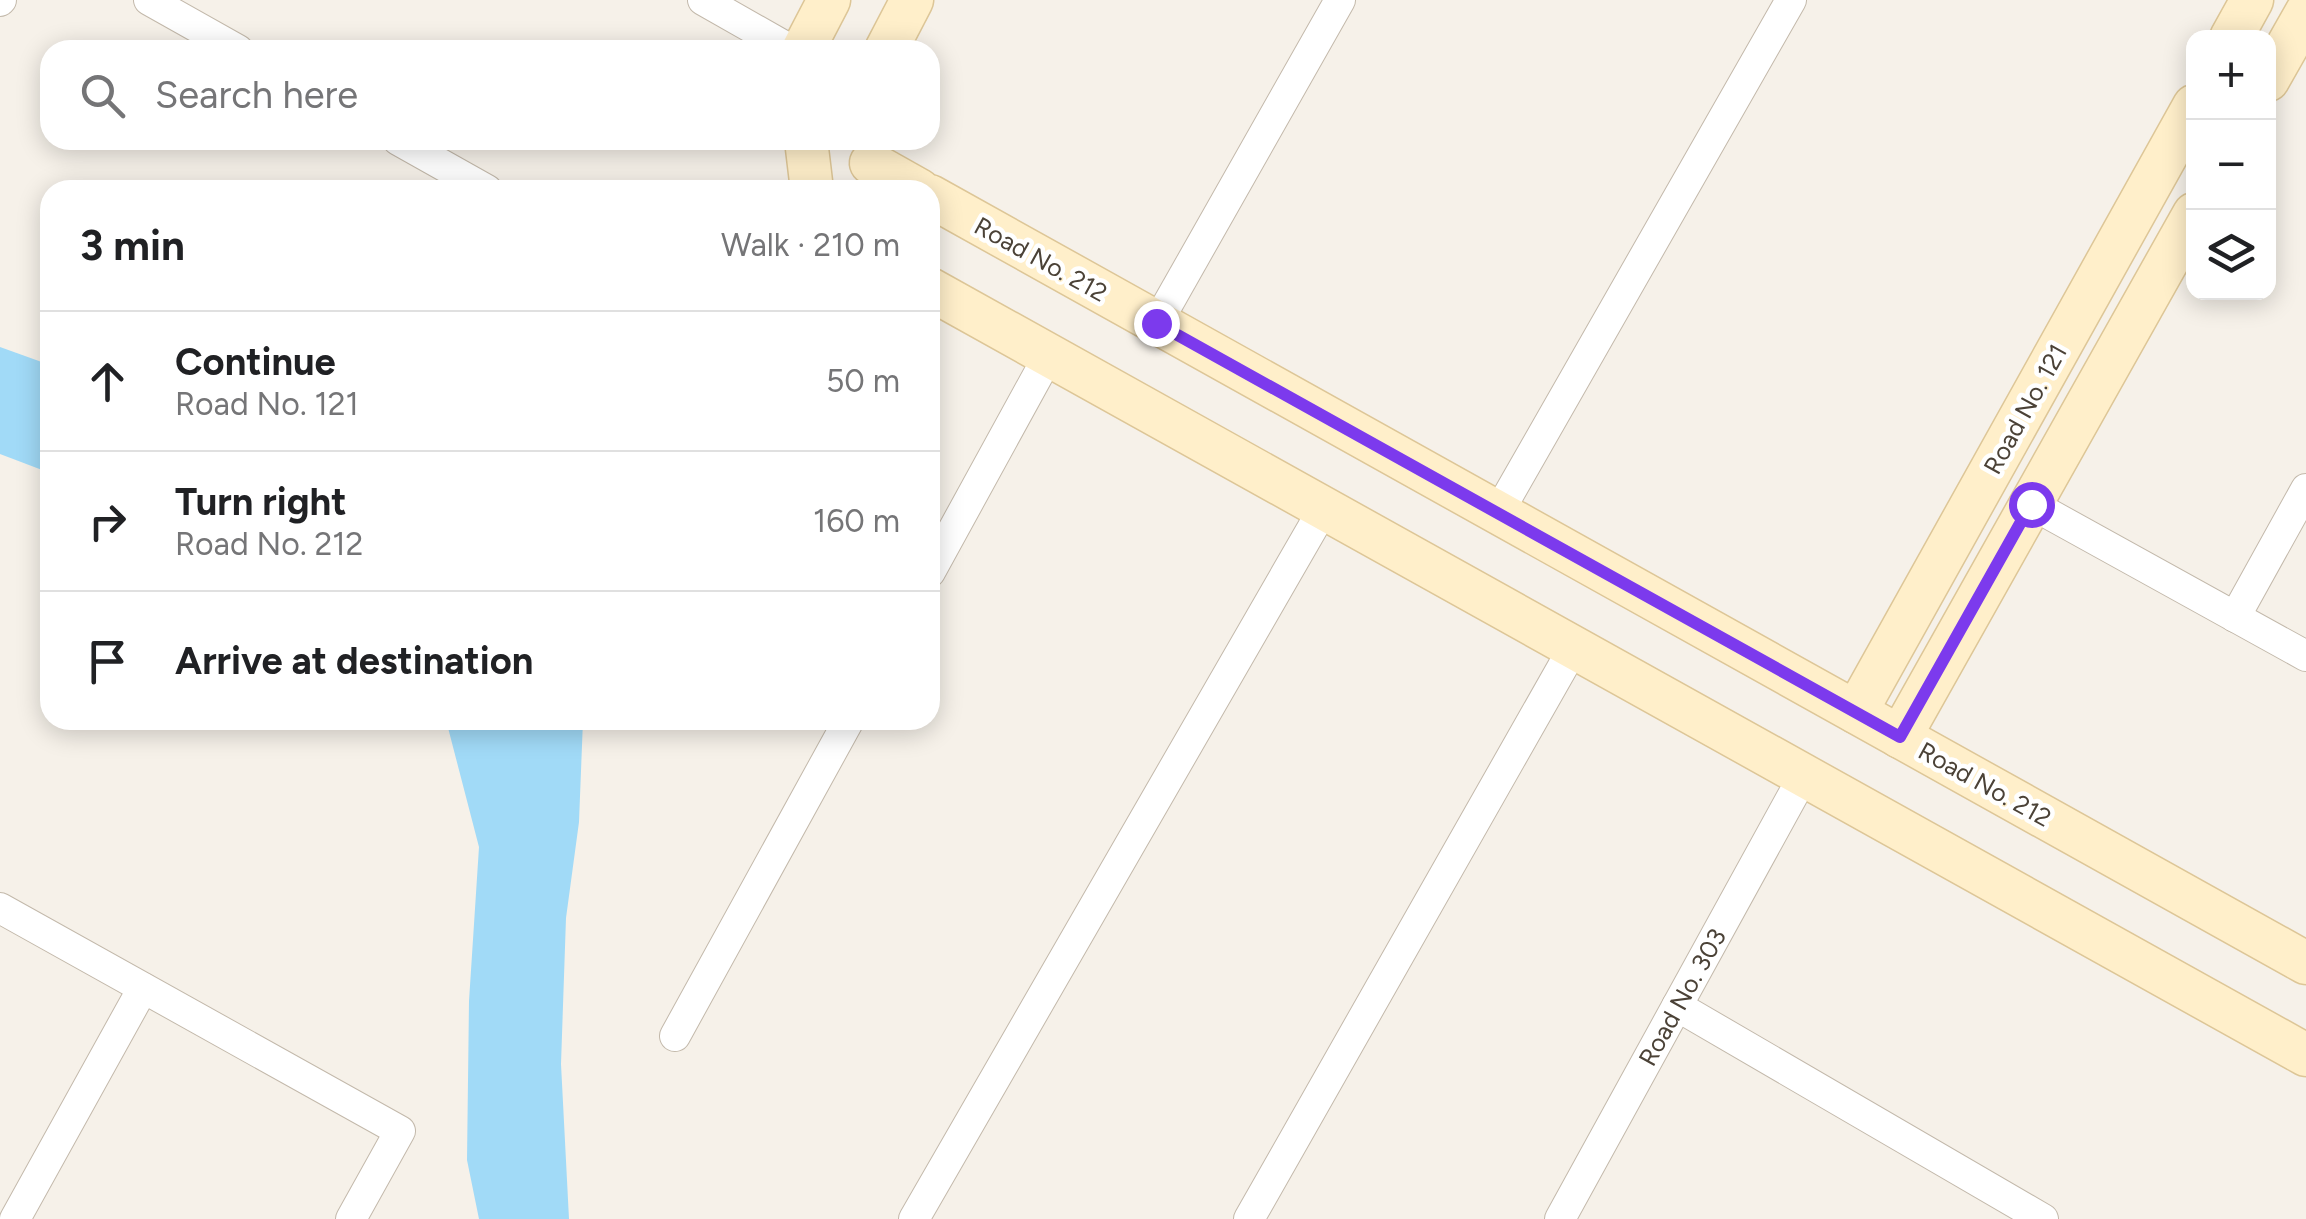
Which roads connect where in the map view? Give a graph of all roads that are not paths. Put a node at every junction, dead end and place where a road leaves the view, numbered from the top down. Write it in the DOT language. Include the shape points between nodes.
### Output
graph roads {
  1 [pos="149,0"];
  2 [pos="703,0"];
  3 [pos="830,0"];
  4 [pos="912,0"];
  5 [pos="1340,0"];
  6 [pos="1791,0"];
  7 [pos="2252,0"];
  8 [pos="2306,13"];
  9 [pos="2236,30"];
  10 [pos="220,40"];
  11 [pos="773,40"];
  12 [pos="809,40"];
  13 [pos="891,40"];
  14 [pos="2276,66"];
  15 [pos="2186,120"];
  16 [pos="416,150"];
  17 [pos="807,150"];
  18 [pos="862,164"];
  19 [pos="470,180"];
  20 [pos="811,180"];
  21 [pos="897,180"];
  22 [pos="940,202"];
  23 [pos="2186,228"];
  24 [pos="940,295"];
  25 [pos="1156,323"];
  26 [pos="1049,355"];
  27 [pos="2306,490"];
  28 [pos="2031,504"];
  29 [pos="1324,508"];
  30 [pos="1498,512"];
  31 [pos="940,554"];
  32 [pos="2235,617"];
  33 [pos="1574,647"];
  34 [pos="2306,656"];
  35 [pos="1856,712"];
  36 [pos="844,730"];
  37 [pos="1900,737"];
  38 [pos="1804,776"];
  39 [pos="0,908"];
  40 [pos="2306,963"];
  41 [pos="144,988"];
  42 [pos="1677,1006"];
  43 [pos="676,1036"];
  44 [pos="2306,1055"];
  45 [pos="15,1219"];
  46 [pos="351,1219"];
  47 [pos="914,1219"];
  48 [pos="1249,1219"];
  49 [pos="1560,1219"];
  50 [pos="2043,1219"];
  1 -- 10 [label="street"];
  2 -- 11 [label="street"];
  3 -- 12 [label="street"];
  4 -- 13 [label="street"];
  5 -- 25 [label="street"];
  6 -- 30 [label="street"];
  7 -- 9 [label="street"];
  8 -- 14 [label="street"];
  15 -- 35 [label="street, Road No. 121"];
  16 -- 19 [label="street"];
  17 -- 20 [label="street"];
  18 -- 21 [label="street"];
  22 -- 25 [label="street, Road No. 212"];
  23 -- 28 [label="street, Road No. 121"];
  24 -- 26 [label="street"];
  25 -- 30 [label="street, Road No. 212"];
  26 -- 29 [label="street"];
  26 -- 31 [label="street"];
  27 -- 32 [label="street"];
  28 -- 32 [label="street"];
  28 -- 37 [label="street, Road No. 121"];
  29 -- 33 [label="street"];
  29 -- 47 [label="street"];
  30 -- 35 [label="street, Road No. 212"];
  32 -- 34 [label="street"];
  33 -- 38 [label="street"];
  33 -- 48 [label="street"];
  35 -- 37 [label="street, Road No. 212"];
  36 -- 43 [label="street"];
  37 -- 40 [label="street, Road No. 212"];
  38 -- 42 [label="street, Road No. 303"];
  38 -- 44 [label="street"];
  39 -- 41 [label="street"];
  41 -- 45 [label="street"];
  41 -- 46 [label="street" via="400,1131"];
  42 -- 49 [label="street, Road No. 303"];
  42 -- 50 [label="street"];
}
